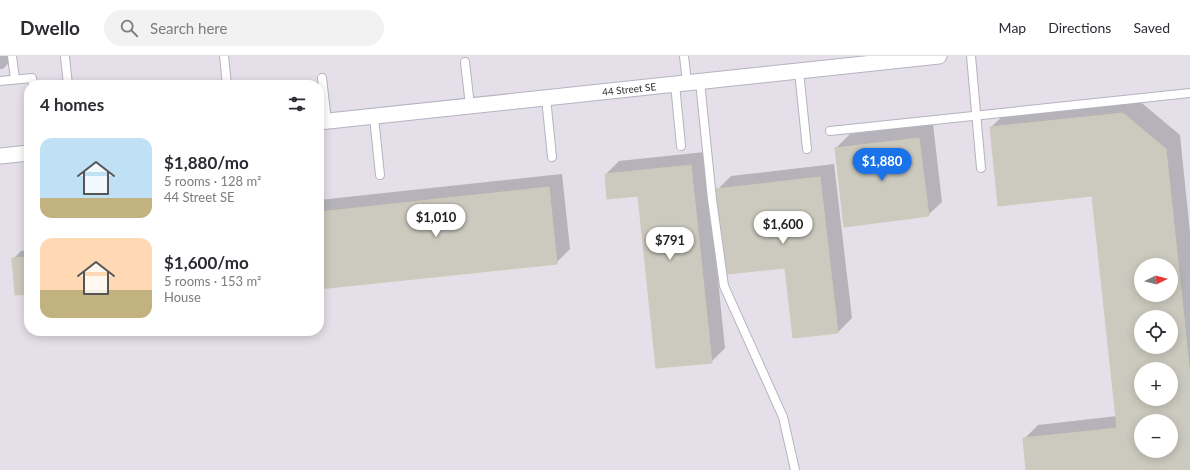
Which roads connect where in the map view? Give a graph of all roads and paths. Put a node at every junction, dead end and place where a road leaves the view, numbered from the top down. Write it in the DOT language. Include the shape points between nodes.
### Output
graph roads {
  1 [pos="12,56"];
  2 [pos="224,56"];
  3 [pos="684,56"];
  4 [pos="939,56"];
  5 [pos="971,56"];
  6 [pos="65,57"];
  7 [pos="465,62"];
  8 [pos="799,71"];
  9 [pos="15,79"];
  10 [pos="32,80"];
  11 [pos="67,80"];
  12 [pos="226,80"];
  13 [pos="0,81"];
  14 [pos="687,83"];
  15 [pos="1190,93"];
  16 [pos="546,98"];
  17 [pos="470,106"];
  18 [pos="976,116"];
  19 [pos="374,117"];
  20 [pos="324,122"];
  21 [pos="830,131"];
  22 [pos="681,146"];
  23 [pos="807,149"];
  24 [pos="24,154"];
  25 [pos="0,156"];
  26 [pos="552,157"];
  27 [pos="981,168"];
  28 [pos="380,175"];
  29 [pos="795,470"];
  1 -- 9 [label="lane"];
  2 -- 12 [label="lane"];
  3 -- 14 [label="lane"];
  4 -- 8 [label="street, 44 Street SE"];
  5 -- 18 [label="lane"];
  6 -- 11 [label="lane"];
  7 -- 17 [label="lane"];
  8 -- 14 [label="street, 44 Street SE"];
  8 -- 23 [label="lane"];
  9 -- 10 [label="lane"];
  9 -- 13 [label="lane"];
  14 -- 16 [label="street, 44 Street SE"];
  14 -- 22 [label="lane"];
  14 -- 29 [label="lane" via="712,198 724,286 783,417"];
  15 -- 18 [label="lane"];
  16 -- 17 [label="street, 44 Street SE"];
  16 -- 26 [label="lane"];
  17 -- 19 [label="street, 44 Street SE"];
  18 -- 21 [label="lane"];
  18 -- 27 [label="lane"];
  19 -- 20 [label="street, 44 Street SE"];
  19 -- 28 [label="lane"];
  24 -- 25 [label="street"];
}
